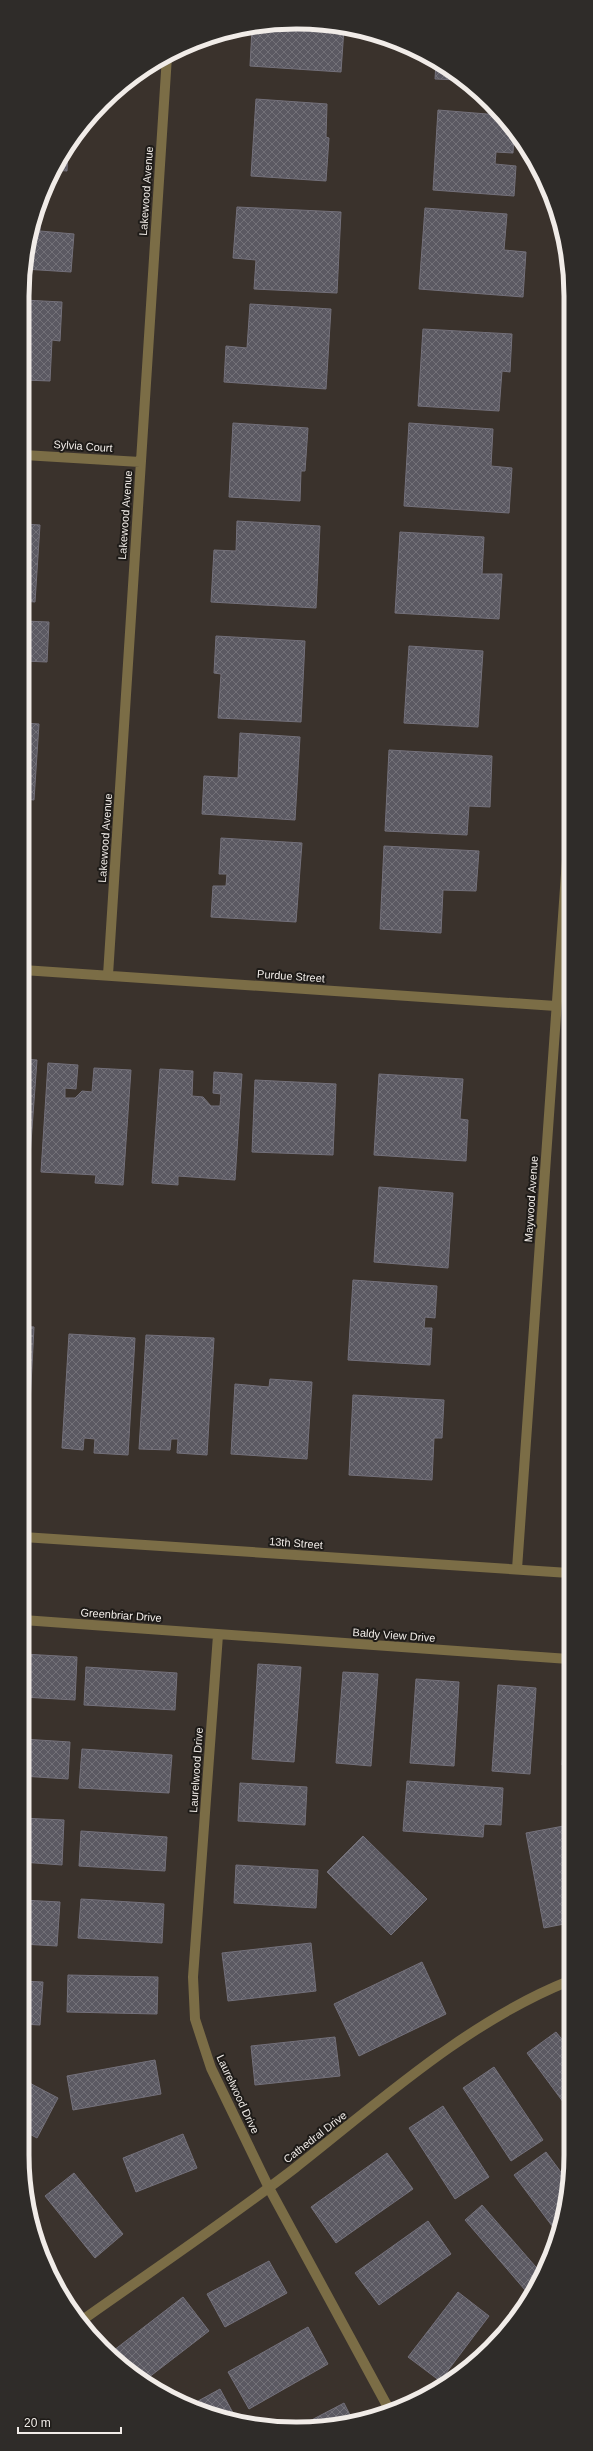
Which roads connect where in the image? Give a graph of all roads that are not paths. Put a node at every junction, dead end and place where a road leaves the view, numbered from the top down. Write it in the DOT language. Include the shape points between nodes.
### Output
graph roads {
  1 [pos="167,63"];
  2 [pos="29,455"];
  3 [pos="140,462"];
  4 [pos="564,898"];
  5 [pos="29,970"];
  6 [pos="108,976"];
  7 [pos="556,1006"];
  8 [pos="29,1537"];
  9 [pos="517,1570"];
  10 [pos="564,1573"];
  11 [pos="29,1620"];
  12 [pos="218,1635"];
  13 [pos="564,1660"];
  14 [pos="564,1984"];
  15 [pos="269,2188"];
  16 [pos="85,2318"];
  17 [pos="387,2406"];
  1 -- 3 [label="street, Lakewood Avenue"];
  2 -- 3 [label="street, Sylvia Court"];
  3 -- 6 [label="street, Lakewood Avenue"];
  4 -- 7 [label="street, Maywood Avenue"];
  5 -- 6 [label="street, Purdue Street"];
  6 -- 7 [label="street, Purdue Street"];
  7 -- 9 [label="street, Maywood Avenue"];
  8 -- 9 [label="street, 13th Street"];
  9 -- 10 [label="street, 13th Street"];
  11 -- 12 [label="street, Greenbriar Drive"];
  12 -- 13 [label="street, Baldy View Drive"];
  12 -- 15 [label="street, Laurelwood Drive" via="193,1977 195,2019 211,2068"];
  14 -- 15 [label="street, Cathedral Drive" via="485,2024 429,2064"];
  15 -- 16 [label="street, Cathedral Drive"];
  15 -- 17 [label="street, Laurelwood Drive"];
}
